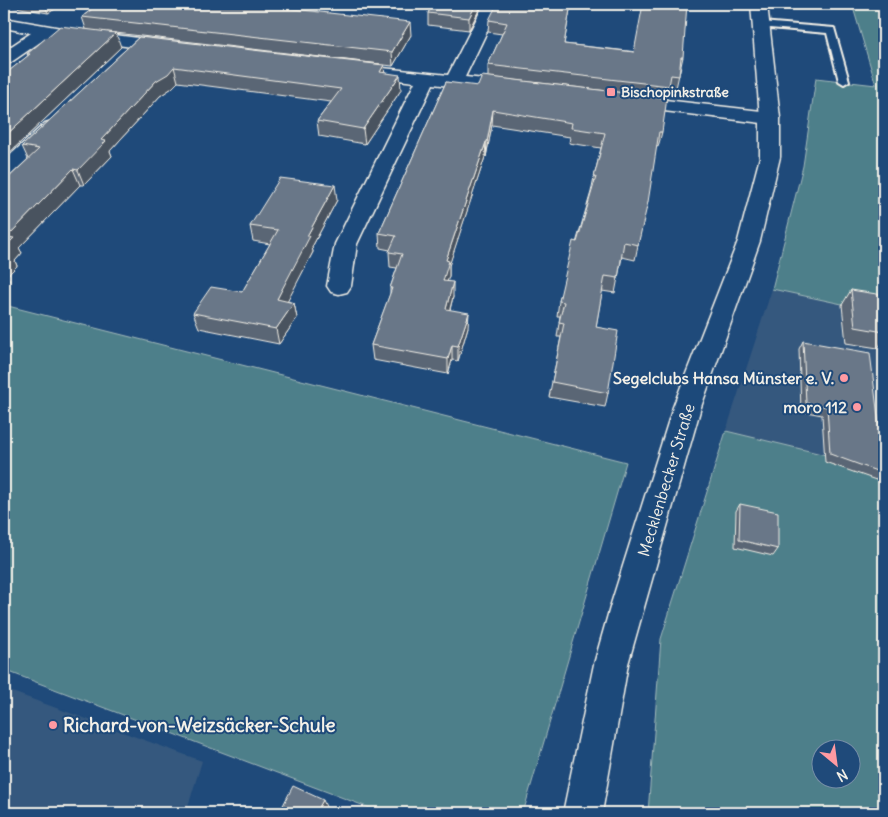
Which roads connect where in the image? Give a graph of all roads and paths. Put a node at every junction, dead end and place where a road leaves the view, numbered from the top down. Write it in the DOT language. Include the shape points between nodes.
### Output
graph roads {
  1 [pos="492,4"];
  2 [pos="759,4"];
  3 [pos="83,22"];
  4 [pos="4,23"];
  5 [pos="761,25"];
  6 [pos="45,31"];
  7 [pos="67,34"];
  8 [pos="139,43"];
  9 [pos="189,50"];
  10 [pos="125,57"];
  11 [pos="4,59"];
  12 [pos="347,69"];
  13 [pos="426,79"];
  14 [pos="454,81"];
  15 [pos="844,81"];
  16 [pos="532,90"];
  17 [pos="611,99"];
  18 [pos="68,111"];
  19 [pos="770,118"];
  20 [pos="4,172"];
  21 [pos="339,286"];
  22 [pos="582,813"];
  1 -- 14 [label="street"];
  2 -- 5 [label="street, Mecklenbecker Straße"];
  3 -- 7 [label="street"];
  4 -- 6 [label="street"];
  5 -- 15 [label="lane" via="831,30"];
  5 -- 19 [label="street, Mecklenbecker Straße"];
  6 -- 7 [label="street"];
  6 -- 11 [label="street"];
  7 -- 8 [label="street"];
  8 -- 9 [label="street"];
  8 -- 10 [label="street"];
  12 -- 13 [label="street"];
  13 -- 14 [label="street"];
  13 -- 21 [label="street" via="346,244"];
  14 -- 16 [label="street"];
  17 -- 19 [label="street"];
  18 -- 20 [label="street"];
  19 -- 22 [label="street, Mecklenbecker Straße" via="770,158 749,241 688,407 628,604 611,664"];
}
